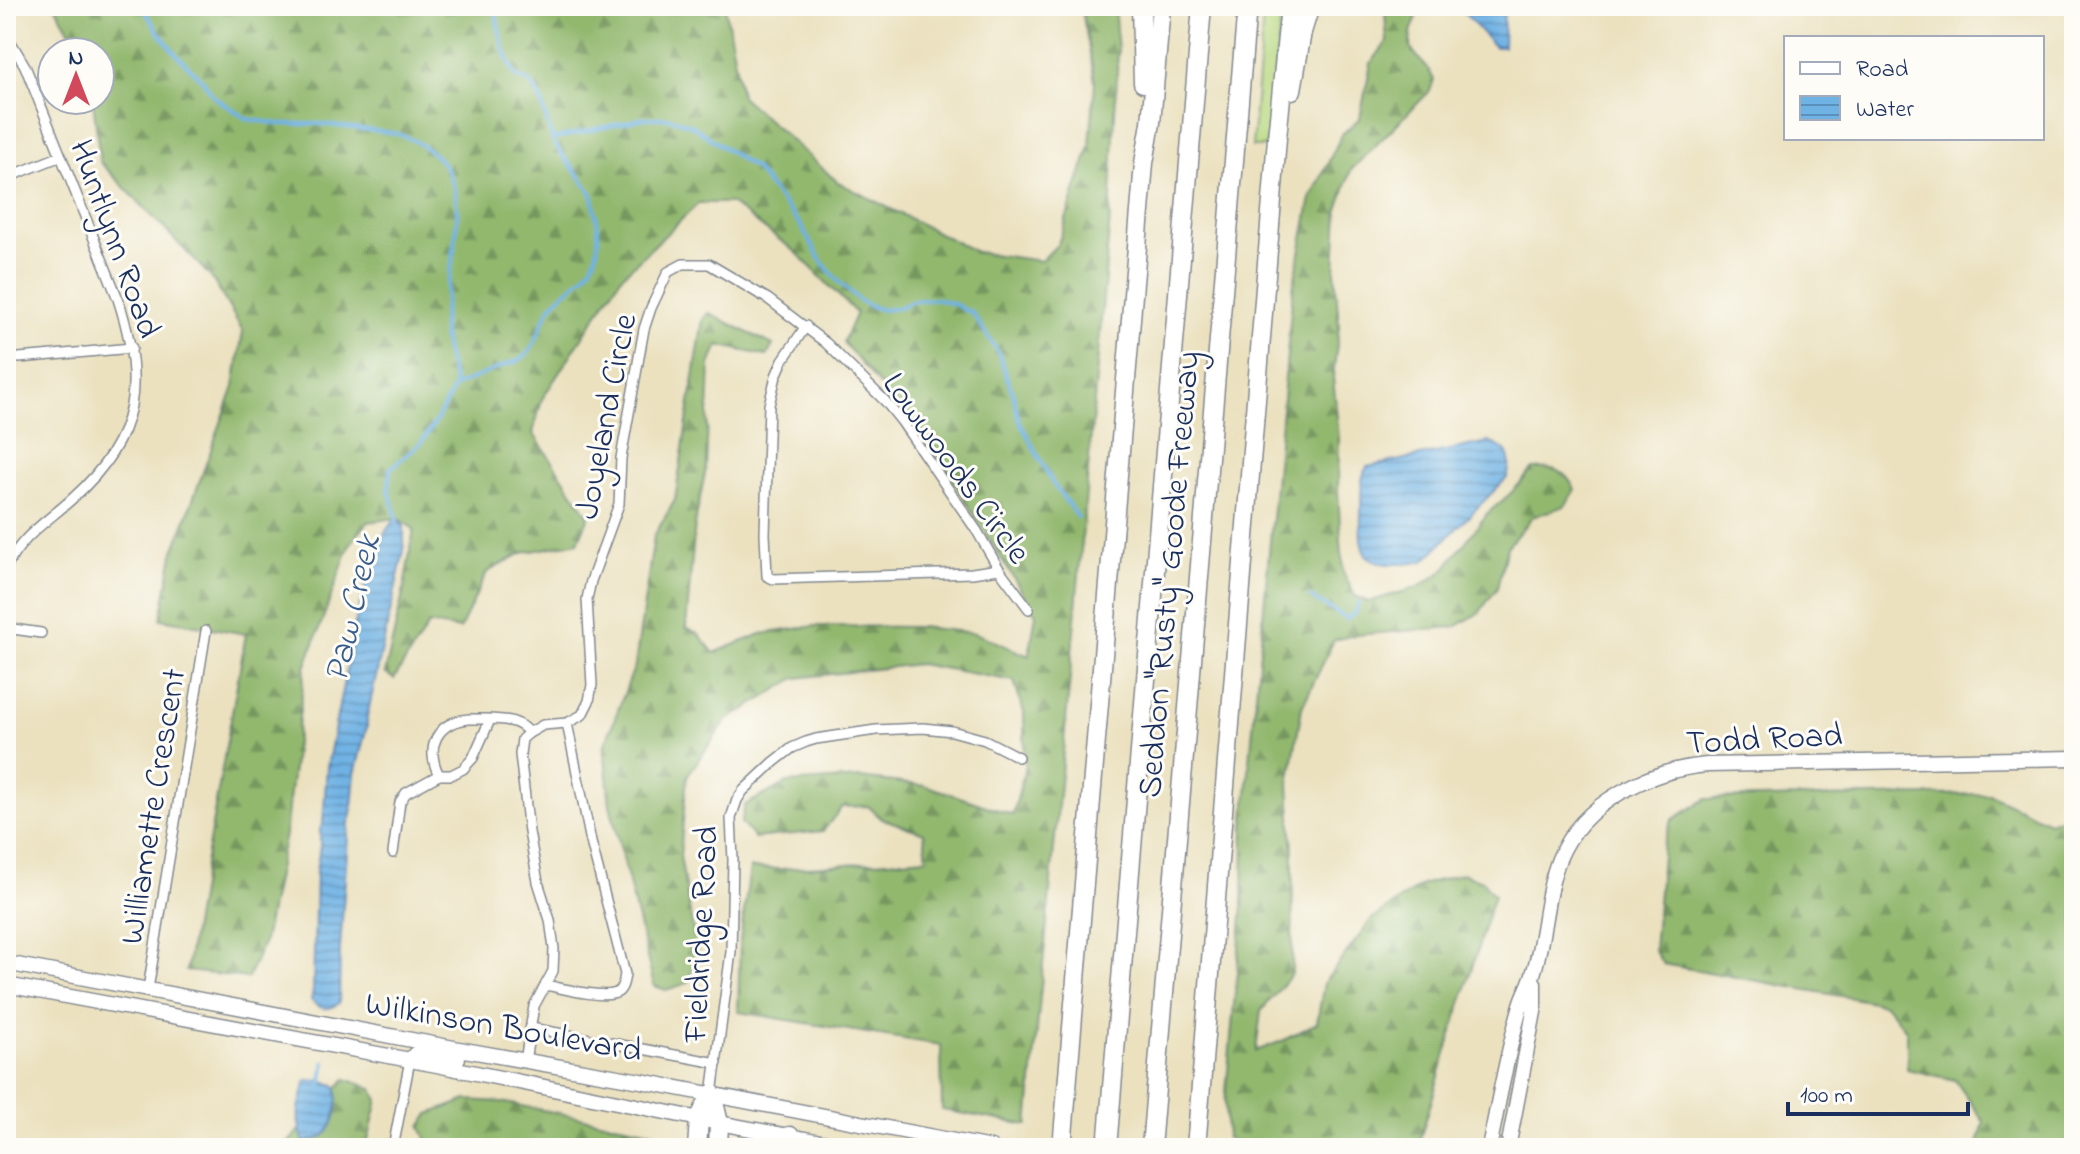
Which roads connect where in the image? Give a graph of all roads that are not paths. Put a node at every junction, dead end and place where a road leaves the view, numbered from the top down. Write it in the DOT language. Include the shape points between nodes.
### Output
graph roads {
  1 [pos="1141,6"];
  2 [pos="1161,6"];
  3 [pos="1202,6"];
  4 [pos="1247,6"];
  5 [pos="1290,6"];
  6 [pos="1310,6"];
  7 [pos="6,34"];
  8 [pos="1277,138"];
  9 [pos="61,156"];
  10 [pos="1144,163"];
  11 [pos="6,178"];
  12 [pos="806,326"];
  13 [pos="132,348"];
  14 [pos="19,358"];
  15 [pos="6,568"];
  16 [pos="999,569"];
  17 [pos="1029,609"];
  18 [pos="6,628"];
  19 [pos="206,631"];
  20 [pos="41,633"];
  21 [pos="490,720"];
  22 [pos="567,723"];
  23 [pos="529,733"];
  24 [pos="1018,757"];
  25 [pos="2074,758"];
  26 [pos="439,775"];
  27 [pos="393,853"];
  28 [pos="6,963"];
  29 [pos="1534,971"];
  30 [pos="74,976"];
  31 [pos="6,985"];
  32 [pos="546,985"];
  33 [pos="148,989"];
  34 [pos="70,997"];
  35 [pos="531,1028"];
  36 [pos="410,1060"];
  37 [pos="525,1061"];
  38 [pos="717,1063"];
  39 [pos="641,1081"];
  40 [pos="712,1094"];
  41 [pos="699,1119"];
  42 [pos="719,1123"];
  43 [pos="790,1136"];
  44 [pos="1108,1139"];
  45 [pos="1151,1144"];
  46 [pos="393,1148"];
  47 [pos="697,1148"];
  48 [pos="718,1148"];
  49 [pos="749,1148"];
  50 [pos="853,1148"];
  51 [pos="991,1148"];
  52 [pos="1062,1148"];
  53 [pos="1196,1148"];
  54 [pos="1489,1148"];
  55 [pos="1508,1148"];
  1 -- 10 [label="highway"];
  2 -- 10 [label="highway"];
  3 -- 44 [label="highway, Seddon \"Rusty\" Goode Freeway"];
  4 -- 45 [label="highway, Seddon \"Rusty\" Goode Freeway"];
  5 -- 8 [label="highway"];
  6 -- 8 [label="highway" via="1284,128"];
  7 -- 9 [label="street, Huntlynn Road" via="25,66"];
  8 -- 53 [label="highway"];
  9 -- 11 [label="street"];
  9 -- 13 [label="street, Huntlynn Road"];
  10 -- 52 [label="highway"];
  12 -- 16 [label="street, Lowwoods Circle" via="902,422"];
  12 -- 16 [label="street" via="783,360 769,405 767,576"];
  12 -- 22 [label="street, Joyeland Circle" via="709,264 683,264 668,272 644,329 621,458 619,504 587,599 589,701 582,715"];
  13 -- 14 [label="street"];
  13 -- 15 [label="street, Huntlynn Road" via="130,411 111,455 92,480 23,541"];
  16 -- 17 [label="street, Lowwoods Circle"];
  18 -- 20 [label="street"];
  19 -- 33 [label="street, Williamette Crescent"];
  21 -- 23 [label="street" via="522,724"];
  21 -- 26 [label="street" via="463,769"];
  21 -- 26 [label="street" via="466,719 437,737 432,749"];
  22 -- 23 [label="street" via="543,725"];
  22 -- 32 [label="street" via="625,974 617,993 606,995"];
  23 -- 32 [label="street" via="522,739 520,754 529,832 554,949"];
  24 -- 38 [label="street, Fieldridge Road" via="952,731 876,730 792,748 743,791 731,818 732,938"];
  25 -- 29 [label="main road, Todd Road" via="1707,765 1656,775 1606,803 1566,845"];
  26 -- 27 [label="street" via="400,802"];
  28 -- 30 [label="main road, Wilkinson Boulevard"];
  29 -- 54 [label="main road, Todd Road" via="1521,1004"];
  29 -- 55 [label="main road, Todd Road" via="1534,1012"];
  30 -- 33 [label="main road, Wilkinson Boulevard"];
  30 -- 34 [label="main road"];
  31 -- 34 [label="main road, Wilkinson Boulevard"];
  32 -- 35 [label="street" via="534,1006"];
  33 -- 37 [label="main road, Wilkinson Boulevard"];
  34 -- 36 [label="main road, Wilkinson Boulevard"];
  35 -- 37 [label="street"];
  35 -- 38 [label="street"];
  36 -- 39 [label="main road" via="423,1052 564,1077"];
  36 -- 41 [label="main road, Wilkinson Boulevard"];
  36 -- 46 [label="street"];
  37 -- 39 [label="main road, Wilkinson Boulevard"];
  38 -- 40 [label="street, Fieldridge Road"];
  39 -- 40 [label="main road, Wilkinson Boulevard"];
  40 -- 41 [label="highway"];
  40 -- 42 [label="highway"];
  40 -- 51 [label="main road, Wilkinson Boulevard"];
  41 -- 42 [label="main road, Wilkinson Boulevard"];
  41 -- 47 [label="highway"];
  42 -- 43 [label="main road, Wilkinson Boulevard"];
  42 -- 48 [label="highway"];
  43 -- 49 [label="highway"];
  43 -- 50 [label="main road, Wilkinson Boulevard"];
}
